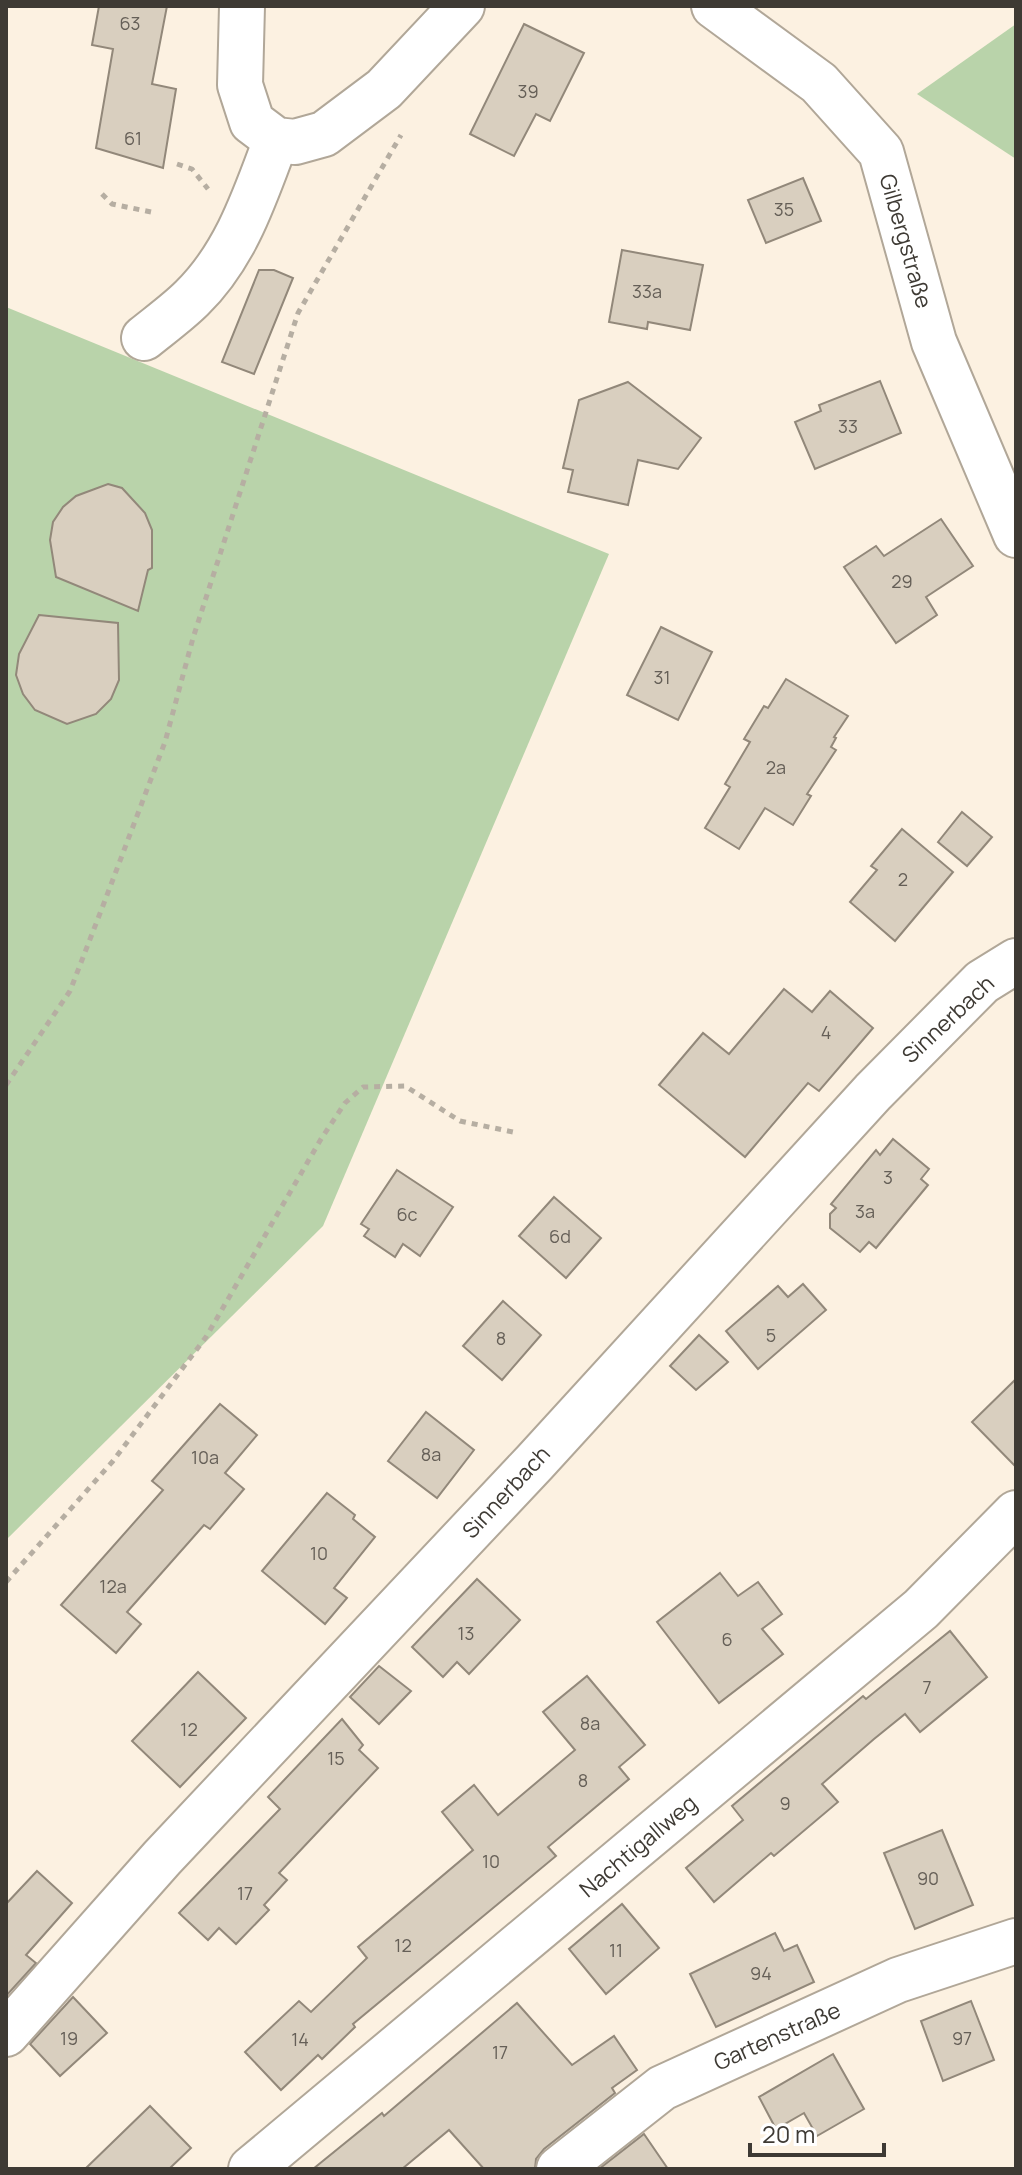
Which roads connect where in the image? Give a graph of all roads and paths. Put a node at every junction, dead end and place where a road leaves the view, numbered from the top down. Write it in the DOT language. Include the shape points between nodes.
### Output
graph roads {
  1 [pos="242,6"];
  2 [pos="462,6"];
  3 [pos="714,6"];
  4 [pos="408,122"];
  5 [pos="276,140"];
  6 [pos="102,194"];
  7 [pos="151,212"];
  8 [pos="144,338"];
  9 [pos="1016,535"];
  10 [pos="1016,961"];
  11 [pos="6,1085"];
  12 [pos="513,1132"];
  13 [pos="1016,1513"];
  14 [pos="6,1582"];
  15 [pos="1016,1941"];
  16 [pos="6,2034"];
  17 [pos="251,2169"];
  18 [pos="559,2169"];
  1 -- 5 [label="street" via="240,85 252,122"];
  2 -- 5 [label="street" via="384,89 324,134 295,142"];
  3 -- 9 [label="street, Gilbergstraße" via="819,83 881,152 934,342"];
  4 -- 11 [label="path" via="298,313 193,638 165,742 110,889 70,991"];
  5 -- 8 [label="street" via="222,262 193,297"];
  6 -- 7 [label="path" via="112,204"];
  10 -- 16 [label="street, Sinnerbach" via="982,982 873,1092 162,1858"];
  12 -- 14 [label="path" via="460,1121 405,1086 363,1087 321,1139 206,1337 113,1461"];
  13 -- 17 [label="street, Nachtigallweg" via="921,1609"];
  15 -- 18 [label="street, Gartenstraße" via="898,1980 662,2088"];
}
